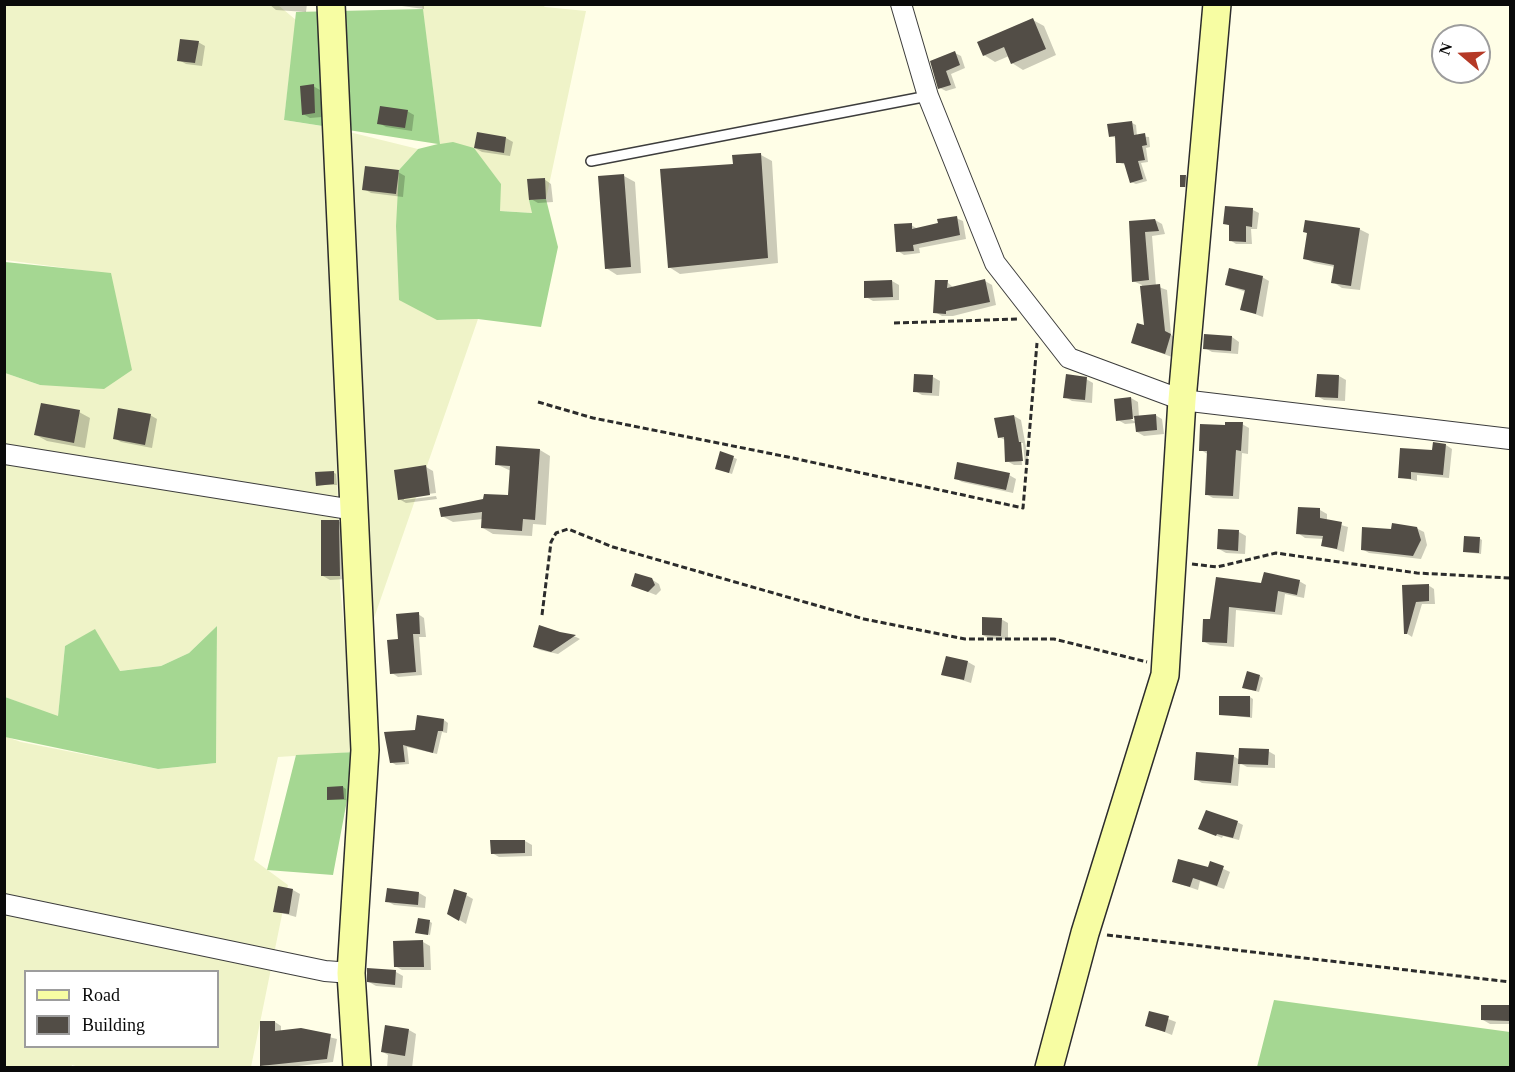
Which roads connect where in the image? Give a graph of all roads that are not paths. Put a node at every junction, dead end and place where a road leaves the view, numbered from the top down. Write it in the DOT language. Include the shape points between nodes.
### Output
graph roads {
  1 [pos="331,4"];
  2 [pos="902,4"];
  3 [pos="1217,4"];
  4 [pos="928,96"];
  5 [pos="591,161"];
  6 [pos="1182,400"];
  7 [pos="1510,439"];
  8 [pos="4,454"];
  9 [pos="354,510"];
  10 [pos="4,904"];
  11 [pos="351,973"];
  12 [pos="357,1068"];
  13 [pos="1049,1068"];
  1 -- 9 [label="street"];
  2 -- 4 [label="street"];
  3 -- 6 [label="street"];
  4 -- 5 [label="lane"];
  4 -- 6 [label="street" via="995,263 1069,358"];
  6 -- 7 [label="street"];
  6 -- 13 [label="street" via="1166,666 1085,933"];
  8 -- 9 [label="street"];
  9 -- 11 [label="street" via="365,750"];
  10 -- 11 [label="street" via="325,971"];
  11 -- 12 [label="street"];
}
